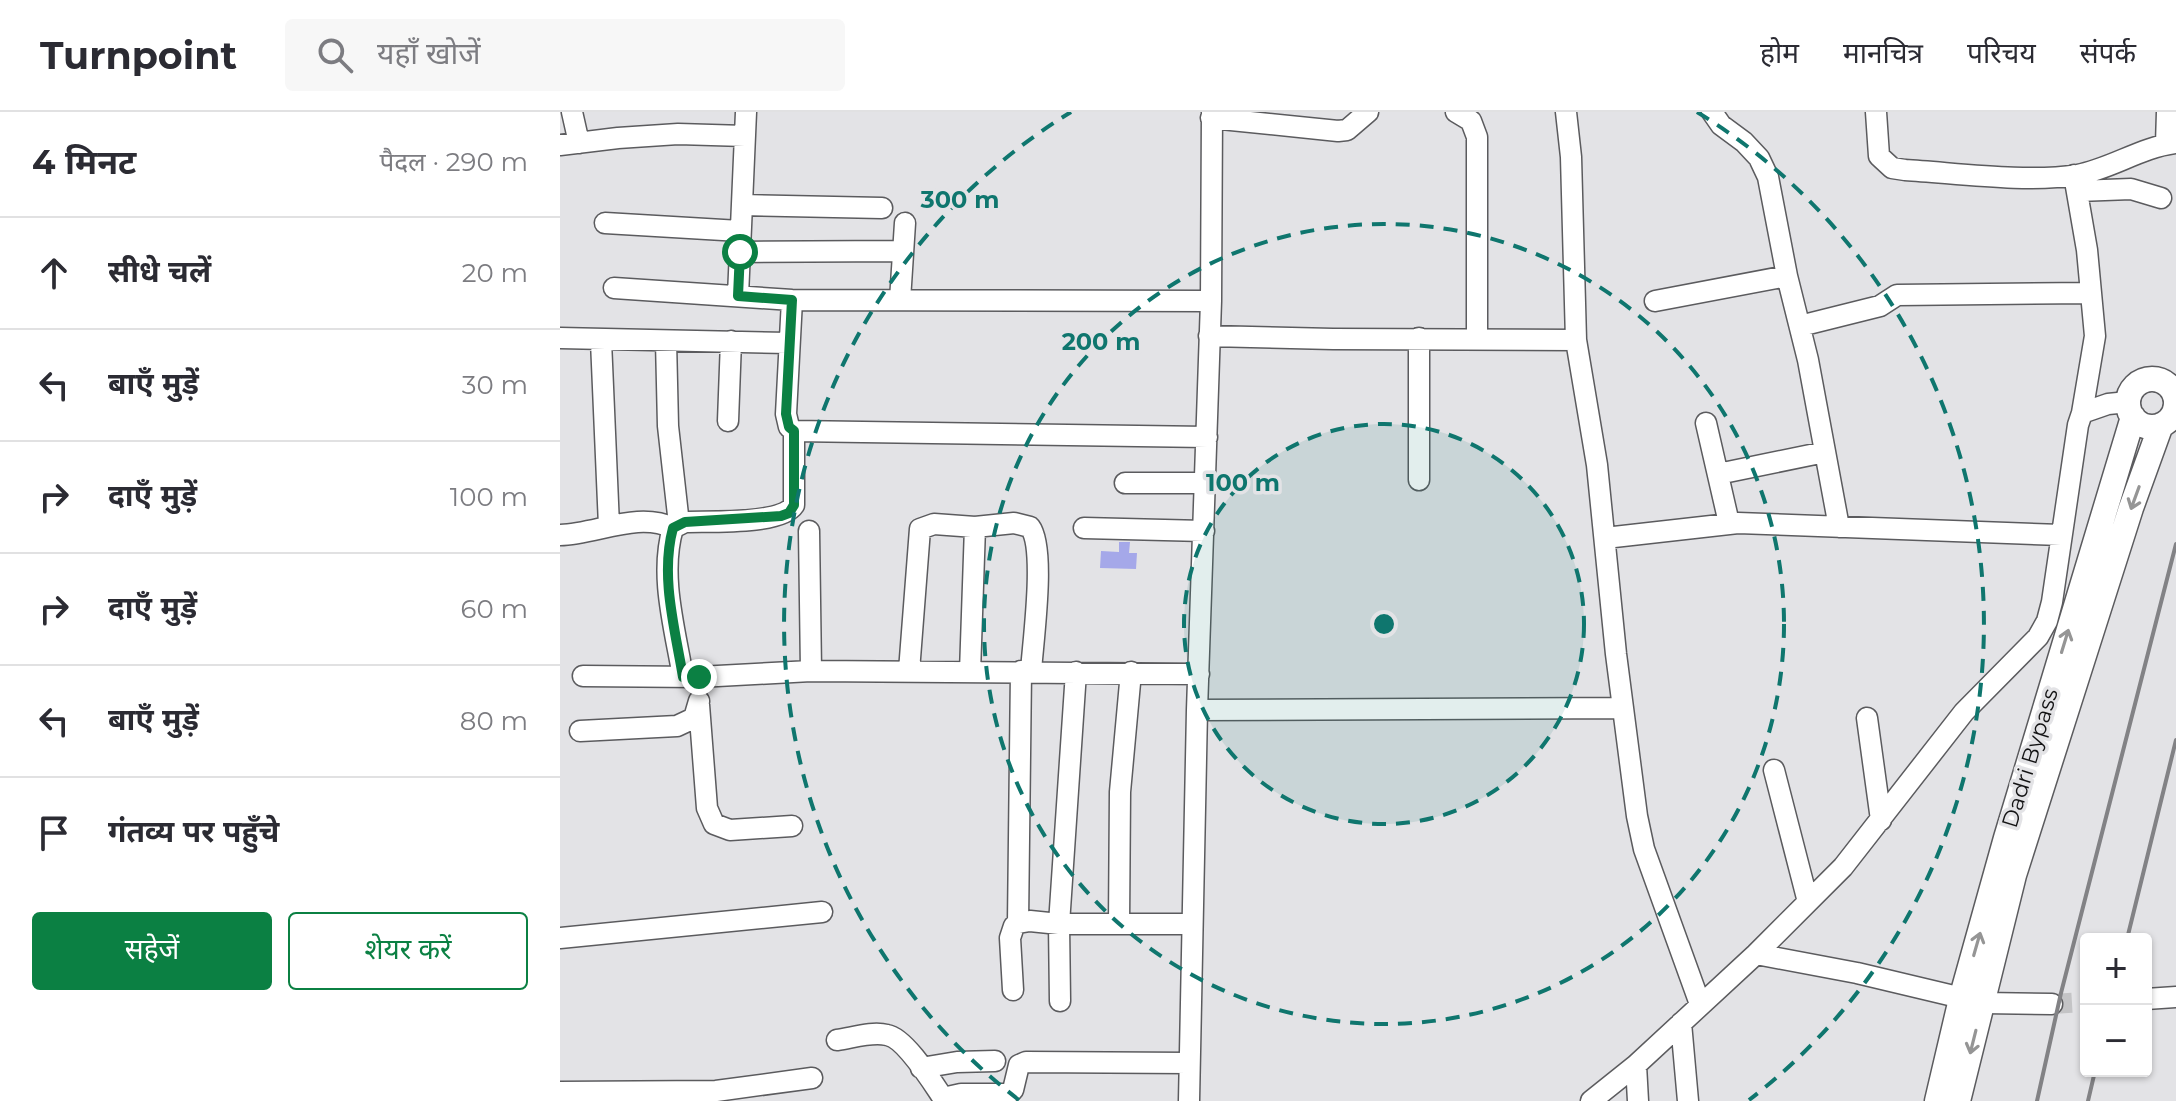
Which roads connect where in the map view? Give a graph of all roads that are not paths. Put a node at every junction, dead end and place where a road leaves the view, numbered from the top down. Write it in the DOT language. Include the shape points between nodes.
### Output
graph roads {
  1 [pos="572,112"];
  2 [pos="746,112"];
  3 [pos="1368,112"];
  4 [pos="1456,112"];
  5 [pos="1566,112"];
  6 [pos="1712,112"];
  7 [pos="1876,112"];
  8 [pos="2167,112"];
  9 [pos="1211,115"];
  10 [pos="745,136"];
  11 [pos="569,144"];
  12 [pos="2171,144"];
  13 [pos="2076,183"];
  14 [pos="2161,198"];
  15 [pos="742,205"];
  16 [pos="882,208"];
  17 [pos="605,223"];
  18 [pos="905,223"];
  19 [pos="740,242"];
  20 [pos="903,251"];
  21 [pos="1787,276"];
  22 [pos="614,288"];
  23 [pos="2091,293"];
  24 [pos="738,296"];
  25 [pos="792,300"];
  26 [pos="900,300"];
  27 [pos="1211,301"];
  28 [pos="1655,301"];
  29 [pos="1800,326"];
  30 [pos="1209,336"];
  31 [pos="560,338"];
  32 [pos="1419,338"];
  33 [pos="1477,339"];
  34 [pos="1576,340"];
  35 [pos="601,341"];
  36 [pos="666,341"];
  37 [pos="731,341"];
  38 [pos="788,343"];
  39 [pos="2171,400"];
  40 [pos="2130,410"];
  41 [pos="2082,413"];
  42 [pos="728,421"];
  43 [pos="1706,423"];
  44 [pos="794,431"];
  45 [pos="1207,437"];
  46 [pos="1825,452"];
  47 [pos="1718,474"];
  48 [pos="1419,480"];
  49 [pos="1125,483"];
  50 [pos="1206,483"];
  51 [pos="1729,523"];
  52 [pos="609,526"];
  53 [pos="676,526"];
  54 [pos="975,527"];
  55 [pos="1839,527"];
  56 [pos="1084,528"];
  57 [pos="809,531"];
  58 [pos="1204,531"];
  59 [pos="560,535"];
  60 [pos="2061,535"];
  61 [pos="1605,538"];
  62 [pos="811,671"];
  63 [pos="909,671"];
  64 [pos="1026,671"];
  65 [pos="970,672"];
  66 [pos="1076,672"];
  67 [pos="1131,672"];
  68 [pos="1199,674"];
  69 [pos="583,676"];
  70 [pos="691,677"];
  71 [pos="699,705"];
  72 [pos="1623,708"];
  73 [pos="1197,710"];
  74 [pos="1867,718"];
  75 [pos="580,731"];
  76 [pos="1774,770"];
  77 [pos="1881,820"];
  78 [pos="792,826"];
  79 [pos="1808,902"];
  80 [pos="822,912"];
  81 [pos="1018,923"];
  82 [pos="1059,924"];
  83 [pos="1119,924"];
  84 [pos="1191,924"];
  85 [pos="560,938"];
  86 [pos="1756,954"];
  87 [pos="1013,990"];
  88 [pos="2176,997"];
  89 [pos="2152,999"];
  90 [pos="1060,1001"];
  91 [pos="1972,1001"];
  92 [pos="1700,1004"];
  93 [pos="2052,1004"];
  94 [pos="1681,1023"];
  95 [pos="837,1040"];
  96 [pos="995,1061"];
  97 [pos="1189,1063"];
  98 [pos="1636,1065"];
  99 [pos="921,1068"];
  100 [pos="812,1078"];
  101 [pos="784,1092"];
  102 [pos="566,1095"];
  103 [pos="632,1096"];
  104 [pos="717,1096"];
  105 [pos="944,1100"];
  106 [pos="1189,1101"];
  107 [pos="1591,1101"];
  108 [pos="1638,1101"];
  109 [pos="1688,1101"];
  110 [pos="1937,1101"];
  111 [pos="1958,1101"];
  1 -- 11 [label="street"];
  2 -- 10 [label="street"];
  3 -- 9 [label="street" via="1357,124 1338,131"];
  4 -- 33 [label="street" via="1471,121 1477,137"];
  5 -- 34 [label="street"];
  6 -- 21 [label="street" via="1759,158 1768,177"];
  7 -- 13 [label="street" via="1879,156 1892,168"];
  8 -- 12 [label="street"];
  9 -- 27 [label="street"];
  10 -- 11 [label="street" via="678,134"];
  10 -- 15 [label="street"];
  12 -- 13 [label="street" via="2097,170"];
  13 -- 14 [label="street"];
  13 -- 23 [label="street"];
  15 -- 16 [label="street"];
  15 -- 19 [label="street"];
  17 -- 19 [label="street"];
  18 -- 20 [label="street"];
  19 -- 20 [label="street"];
  19 -- 24 [label="street"];
  20 -- 26 [label="street"];
  21 -- 28 [label="street"];
  21 -- 29 [label="street"];
  22 -- 24 [label="street"];
  23 -- 29 [label="street" via="1897,295 1880,306"];
  23 -- 41 [label="street" via="2095,336"];
  24 -- 25 [label="street"];
  25 -- 26 [label="street"];
  25 -- 38 [label="street"];
  26 -- 27 [label="street"];
  27 -- 30 [label="street"];
  29 -- 46 [label="street"];
  30 -- 32 [label="street"];
  30 -- 45 [label="street"];
  31 -- 35 [label="street"];
  32 -- 33 [label="street"];
  32 -- 48 [label="street"];
  33 -- 34 [label="street"];
  34 -- 61 [label="street"];
  35 -- 36 [label="street"];
  35 -- 52 [label="street"];
  36 -- 37 [label="street"];
  36 -- 53 [label="street"];
  37 -- 38 [label="street"];
  37 -- 42 [label="street"];
  38 -- 44 [label="street" via="786,422"];
  39 -- 40 [label="main road" via="2146,426"];
  39 -- 40 [label="main road" via="2154,379 2133,388"];
  39 -- 91 [label="main road, Dadri Bypass, one-way" via="2126,523"];
  40 -- 41 [label="street" via="2108,404"];
  91 -- 40 [label="main road, Dadri Bypass, one-way" via="2006,838"];
  41 -- 60 [label="street"];
  43 -- 47 [label="street"];
  44 -- 45 [label="street"];
  44 -- 53 [label="street" via="794,505 789,513"];
  45 -- 50 [label="street"];
  46 -- 47 [label="street"];
  46 -- 55 [label="street"];
  47 -- 51 [label="street"];
  49 -- 50 [label="street"];
  50 -- 58 [label="street"];
  51 -- 55 [label="street"];
  51 -- 61 [label="street"];
  52 -- 53 [label="street"];
  52 -- 59 [label="street"];
  53 -- 70 [label="street" via="667,553 669,589"];
  54 -- 63 [label="street" via="934,524 920,529"];
  54 -- 64 [label="street" via="1023,523 1033,531 1037,589"];
  54 -- 65 [label="street"];
  55 -- 60 [label="street"];
  56 -- 58 [label="street"];
  57 -- 62 [label="street"];
  58 -- 68 [label="street"];
  60 -- 77 [label="street" via="2052,602 2038,637 1964,712"];
  61 -- 72 [label="street"];
  62 -- 63 [label="street"];
  62 -- 70 [label="street"];
  63 -- 65 [label="street"];
  64 -- 65 [label="street"];
  64 -- 66 [label="street"];
  64 -- 81 [label="street"];
  66 -- 67 [label="street"];
  66 -- 82 [label="street"];
  67 -- 68 [label="street"];
  67 -- 83 [label="street" via="1120,792"];
  68 -- 73 [label="street"];
  69 -- 70 [label="street"];
  70 -- 71 [label="street"];
  71 -- 75 [label="street" via="694,718 677,726"];
  71 -- 78 [label="street" via="707,808 714,824 730,830"];
  72 -- 73 [label="street"];
  72 -- 92 [label="street" via="1640,834"];
  73 -- 84 [label="street"];
  74 -- 77 [label="street"];
  76 -- 79 [label="street"];
  77 -- 79 [label="street"];
  79 -- 86 [label="street"];
  80 -- 85 [label="street"];
  81 -- 82 [label="street"];
  81 -- 87 [label="street" via="1010,938"];
  82 -- 83 [label="street"];
  82 -- 90 [label="street"];
  83 -- 84 [label="street"];
  84 -- 97 [label="street"];
  86 -- 91 [label="street"];
  86 -- 92 [label="street"];
  88 -- 89 [label="street"];
  91 -- 93 [label="street"];
  91 -- 110 [label="main road, Dadri Bypass"];
  91 -- 111 [label="main road, Dadri Bypass, one-way"];
  92 -- 94 [label="street"];
  94 -- 98 [label="street"];
  94 -- 109 [label="street"];
  95 -- 99 [label="street" via="893,1036"];
  96 -- 99 [label="street"];
  97 -- 105 [label="street" via="1026,1062 1019,1065 1008,1094"];
  97 -- 106 [label="street"];
  98 -- 107 [label="street"];
  98 -- 108 [label="street"];
  99 -- 105 [label="street"];
  100 -- 101 [label="street"];
  101 -- 104 [label="street"];
  102 -- 103 [label="street"];
  103 -- 104 [label="street"];
}
